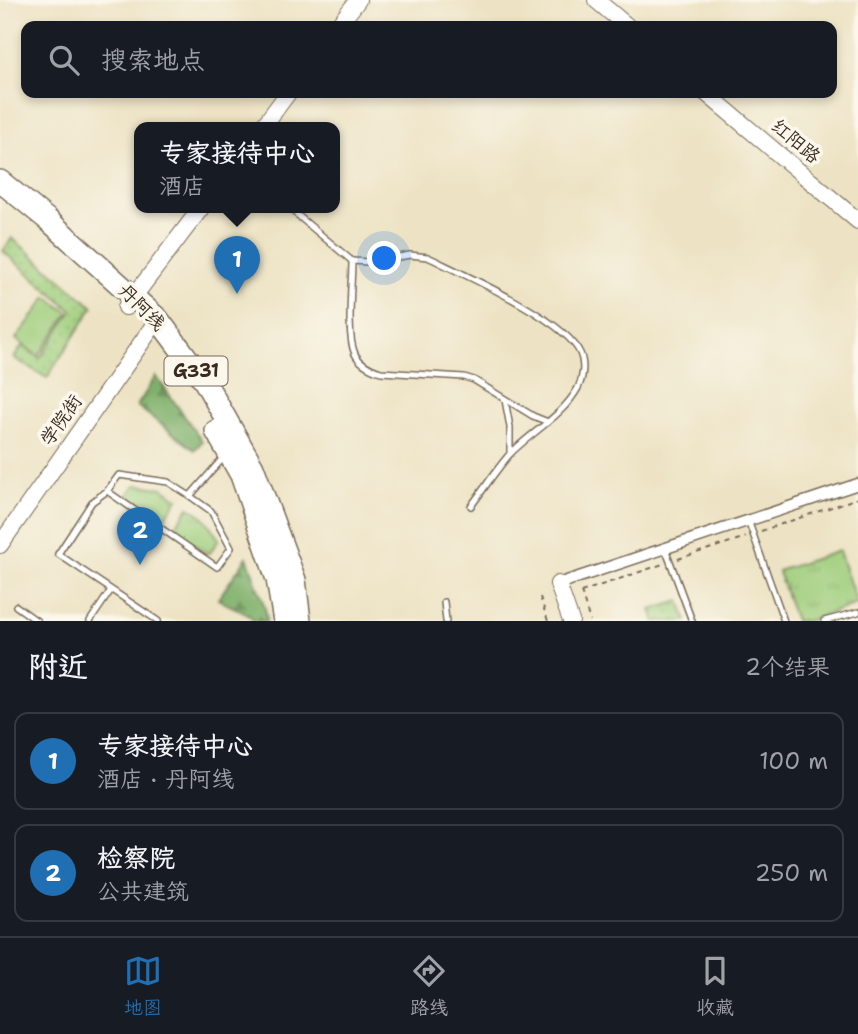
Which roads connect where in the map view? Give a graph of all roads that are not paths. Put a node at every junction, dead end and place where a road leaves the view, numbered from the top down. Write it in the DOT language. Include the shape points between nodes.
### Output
graph roads {
  1 [pos="358,0"];
  2 [pos="596,0"];
  3 [pos="342,21"];
  4 [pos="621,21"];
  5 [pos="284,98"];
  6 [pos="712,98"];
  7 [pos="266,122"];
  8 [pos="0,181"];
  9 [pos="0,199"];
  10 [pos="197,213"];
  11 [pos="295,213"];
  12 [pos="858,221"];
  13 [pos="352,261"];
  14 [pos="130,302"];
  15 [pos="154,325"];
  16 [pos="505,400"];
  17 [pos="548,422"];
  18 [pos="228,452"];
  19 [pos="510,454"];
  20 [pos="858,484"];
  21 [pos="107,492"];
  22 [pos="190,496"];
  23 [pos="471,506"];
  24 [pos="748,520"];
  25 [pos="0,545"];
  26 [pos="665,548"];
  27 [pos="558,584"];
  28 [pos="111,590"];
  29 [pos="444,602"];
  30 [pos="16,606"];
  31 [pos="858,612"];
  32 [pos="835,620"];
  33 [pos="37,621"];
  34 [pos="90,621"];
  35 [pos="158,621"];
  36 [pos="284,621"];
  37 [pos="300,621"];
  38 [pos="446,621"];
  39 [pos="570,621"];
  40 [pos="692,621"];
  41 [pos="784,621"];
  42 [pos="824,621"];
  1 -- 3 [label="street"];
  2 -- 4 [label="street"];
  5 -- 7 [label="street"];
  6 -- 12 [label="street, 红阳路"];
  8 -- 14 [label="highway, 丹阿线 / G331" via="48,220"];
  9 -- 14 [label="highway, 丹阿线 / G331"];
  10 -- 14 [label="street"];
  11 -- 13 [label="lane"];
  13 -- 16 [label="lane" via="351,340 356,356 369,368 464,377"];
  13 -- 17 [label="lane" via="428,257 562,332 579,352 583,373 578,389"];
  14 -- 15 [label="highway, 丹阿线 / G331"];
  15 -- 18 [label="highway, 丹阿线 / G331"];
  15 -- 25 [label="street, 学院街"];
  15 -- 37 [label="highway, 丹阿线 / G331" via="205,382 253,467 295,580"];
  16 -- 17 [label="lane"];
  16 -- 19 [label="lane"];
  17 -- 19 [label="lane"];
  18 -- 22 [label="lane"];
  18 -- 36 [label="highway, 丹阿线 / G331" via="241,475 277,579"];
  19 -- 23 [label="lane"];
  20 -- 24 [label="street"];
  21 -- 22 [label="lane" via="120,475 168,482"];
  21 -- 22 [label="lane" via="217,567 230,548 211,511"];
  21 -- 28 [label="lane" via="92,502 58,554"];
  24 -- 26 [label="street"];
  24 -- 41 [label="lane"];
  26 -- 27 [label="street"];
  26 -- 40 [label="lane"];
  27 -- 39 [label="street"];
  28 -- 34 [label="lane"];
  28 -- 35 [label="lane"];
  29 -- 38 [label="lane"];
  30 -- 33 [label="lane"];
  31 -- 32 [label="lane"];
  32 -- 42 [label="lane"];
}
